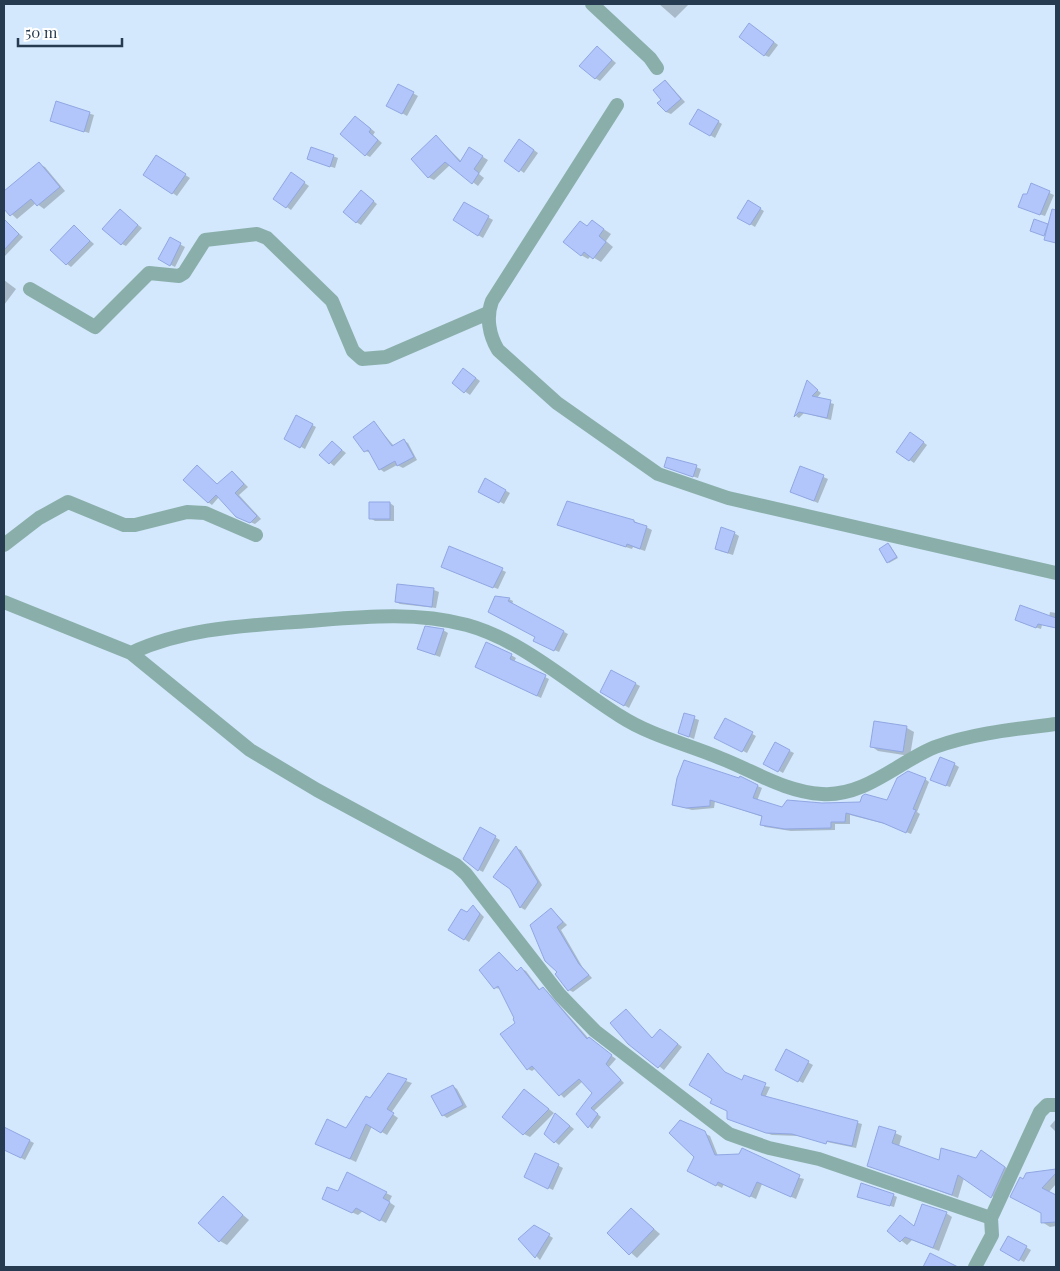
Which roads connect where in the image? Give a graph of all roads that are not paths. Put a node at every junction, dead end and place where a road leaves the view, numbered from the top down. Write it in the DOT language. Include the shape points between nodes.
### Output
graph roads {
  1 [pos="592,4"];
  2 [pos="657,68"];
  3 [pos="617,105"];
  4 [pos="30,288"];
  5 [pos="488,313"];
  6 [pos="256,535"];
  7 [pos="4,545"];
  8 [pos="1056,573"];
  9 [pos="4,602"];
  10 [pos="131,653"];
  11 [pos="1056,724"];
  12 [pos="1056,1105"];
  13 [pos="992,1218"];
  14 [pos="975,1267"];
  1 -- 2 [label="street"];
  3 -- 5 [label="street" via="492,301"];
  4 -- 5 [label="street" via="95,327 148,273 179,276 184,273 205,240 257,234 267,238 332,301 353,351 362,359 386,357"];
  5 -- 8 [label="street" via="492,339 498,350 557,403 658,474 728,498"];
  6 -- 7 [label="street" via="205,513 187,512 124,525 68,502 39,518"];
  9 -- 10 [label="street"];
  10 -- 11 [label="street" via="168,638 248,626 391,615 453,622 513,645 622,718 783,786 822,794 863,786 936,747 995,732"];
  10 -- 13 [label="street" via="250,750 456,865 560,995 595,1031 729,1134 769,1148 819,1159"];
  12 -- 13 [label="street" via="1047,1105 1040,1112"];
  13 -- 14 [label="street" via="992,1235"];
}
